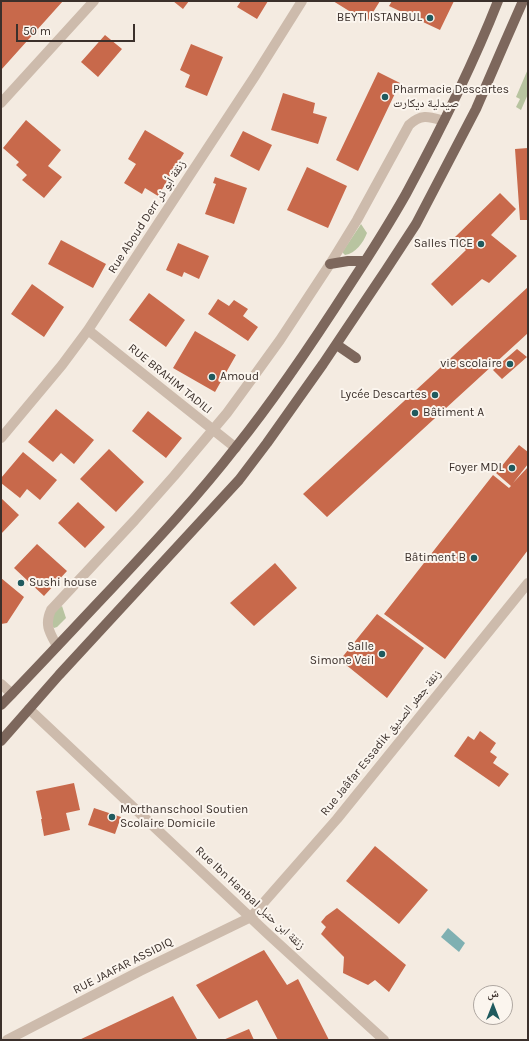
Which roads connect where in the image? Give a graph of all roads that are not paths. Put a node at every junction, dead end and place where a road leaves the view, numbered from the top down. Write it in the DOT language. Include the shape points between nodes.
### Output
graph roads {
  1 [pos="94,1"];
  2 [pos="302,1"];
  3 [pos="523,1"];
  4 [pos="496,4"];
  5 [pos="1,103"];
  6 [pos="444,121"];
  7 [pos="365,261"];
  8 [pos="330,264"];
  9 [pos="88,330"];
  10 [pos="337,345"];
  11 [pos="356,358"];
  12 [pos="213,430"];
  13 [pos="1,438"];
  14 [pos="236,448"];
  15 [pos="528,583"];
  16 [pos="57,646"];
  17 [pos="1,684"];
  18 [pos="12,694"];
  19 [pos="1,705"];
  20 [pos="29,709"];
  21 [pos="1,741"];
  22 [pos="251,917"];
  23 [pos="7,1040"];
  24 [pos="384,1040"];
  1 -- 5 [label="street"];
  2 -- 9 [label="street, Rue Aboud Derr زنقة أبو ذر"];
  3 -- 10 [label="main road" via="476,109 416,224"];
  4 -- 6 [label="main road"];
  6 -- 7 [label="main road" via="405,195"];
  6 -- 8 [label="street" via="423,117 410,124"];
  7 -- 8 [label="main road"];
  7 -- 14 [label="main road" via="299,362"];
  8 -- 12 [label="street" via="280,340"];
  9 -- 12 [label="street, RUE BRAHIM TADILI"];
  9 -- 13 [label="street, Rue Aboud Derr زنقة أبو ذر"];
  10 -- 11 [label="main road"];
  10 -- 20 [label="main road" via="239,480"];
  12 -- 14 [label="street, RUE BRAHIM TADILI"];
  12 -- 16 [label="street" via="52,610 48,626"];
  14 -- 16 [label="main road" via="189,504"];
  15 -- 22 [label="street, Rue Jaâfar Essadik زنقة جعفر الصديق" via="338,819"];
  16 -- 18 [label="main road"];
  17 -- 18 [label="street"];
  18 -- 19 [label="main road"];
  20 -- 21 [label="main road"];
  20 -- 22 [label="street, Rue Ibn Hanbal زنقة ابن حنبل"];
  22 -- 23 [label="street, RUE JAAFAR ASSIDIQ"];
  22 -- 24 [label="street, Rue Ibn Hanbal زنقة ابن حنبل"];
}
